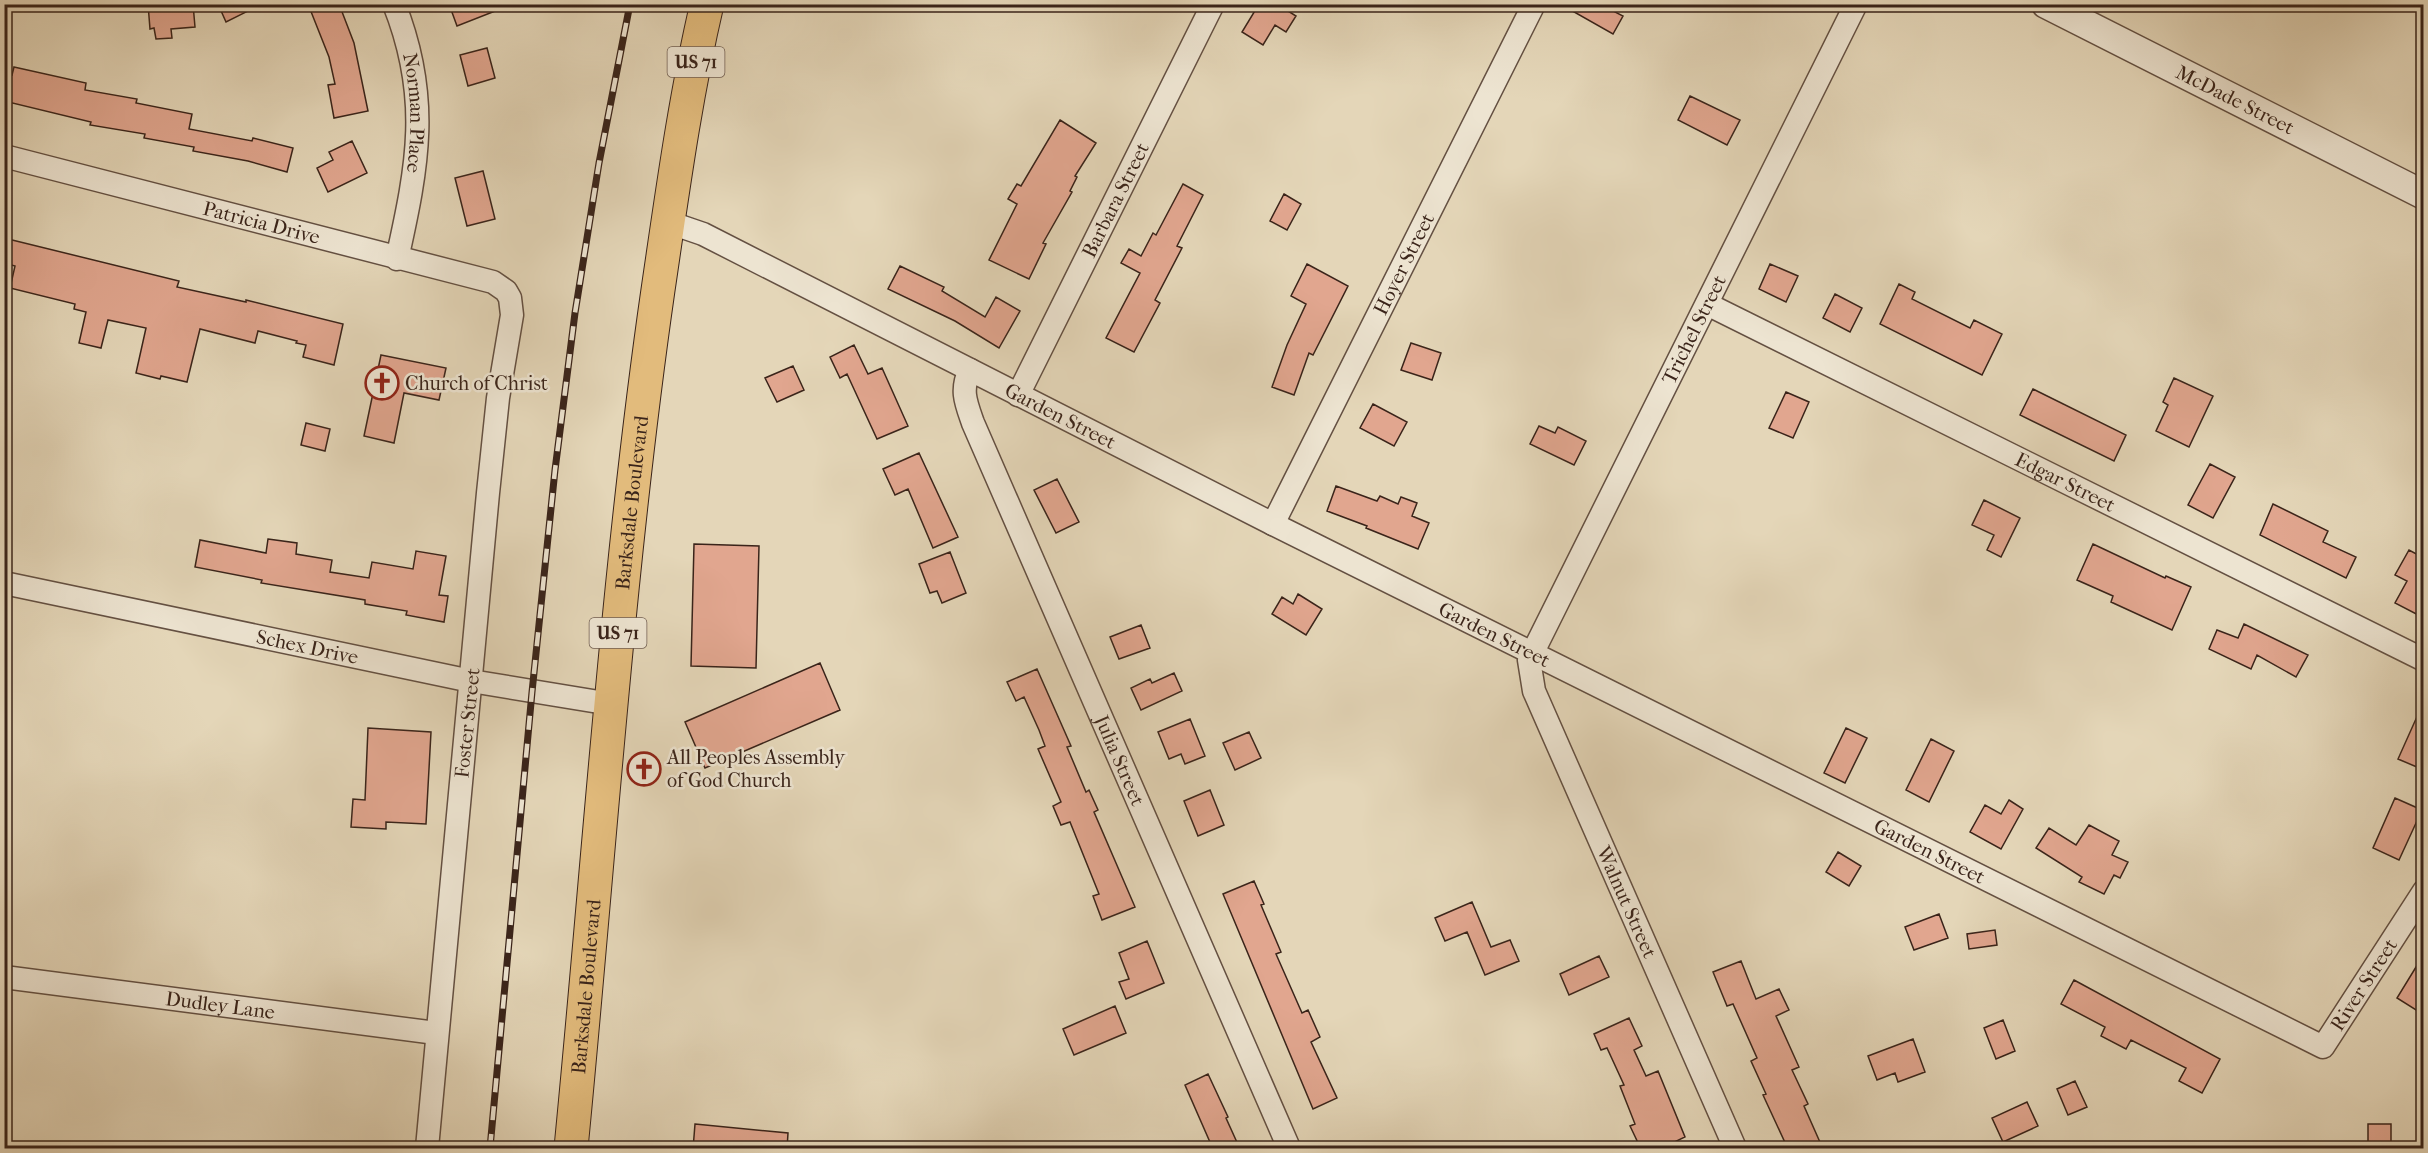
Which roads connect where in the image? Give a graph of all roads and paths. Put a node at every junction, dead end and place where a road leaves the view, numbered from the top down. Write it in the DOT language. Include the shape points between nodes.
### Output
graph roads {
  1 [pos="394,4"];
  2 [pos="707,4"];
  3 [pos="1213,4"];
  4 [pos="1534,4"];
  5 [pos="1856,4"];
  6 [pos="2046,4"];
  7 [pos="4,156"];
  8 [pos="2424,195"];
  9 [pos="668,222"];
  10 [pos="397,259"];
  11 [pos="510,298"];
  12 [pos="1707,304"];
  13 [pos="970,370"];
  14 [pos="1018,395"];
  15 [pos="1273,524"];
  16 [pos="4,583"];
  17 [pos="1532,653"];
  18 [pos="2424,660"];
  19 [pos="471,681"];
  20 [pos="611,704"];
  21 [pos="2424,891"];
  22 [pos="4,977"];
  23 [pos="436,1033"];
  24 [pos="2322,1047"];
  25 [pos="427,1149"];
  26 [pos="571,1149"];
  27 [pos="1289,1149"];
  28 [pos="1735,1149"];
  1 -- 10 [label="street, Norman Place" via="412,63 418,130 414,182"];
  2 -- 9 [label="main road, Barksdale Boulevard / US 71"];
  3 -- 14 [label="street, Barbara Street"];
  4 -- 15 [label="street, Hoyer Street"];
  5 -- 12 [label="street, Trichel Street"];
  6 -- 8 [label="street, McDade Street"];
  7 -- 10 [label="street, Patricia Drive"];
  9 -- 13 [label="street, Garden Street" via="703,234"];
  9 -- 20 [label="main road, Barksdale Boulevard / US 71" via="638,438"];
  10 -- 11 [label="street, Patricia Drive" via="493,282"];
  11 -- 19 [label="street, Foster Street" via="511,322 492,446"];
  12 -- 17 [label="street, Trichel Street"];
  12 -- 18 [label="street, Edgar Street"];
  13 -- 14 [label="street, Garden Street"];
  13 -- 27 [label="street, Julia Street" via="963,391 973,423"];
  14 -- 15 [label="street, Garden Street"];
  15 -- 17 [label="street, Garden Street"];
  16 -- 19 [label="street, Schex Drive"];
  17 -- 24 [label="street, Garden Street"];
  17 -- 28 [label="street, Walnut Street" via="1529,668 1534,691"];
  19 -- 20 [label="street, Schex Drive"];
  19 -- 23 [label="street, Foster Street"];
  20 -- 26 [label="main road, Barksdale Boulevard / US 71"];
  21 -- 24 [label="street, River Street"];
  22 -- 23 [label="street, Dudley Lane"];
  23 -- 25 [label="street, Foster Street"];
}
